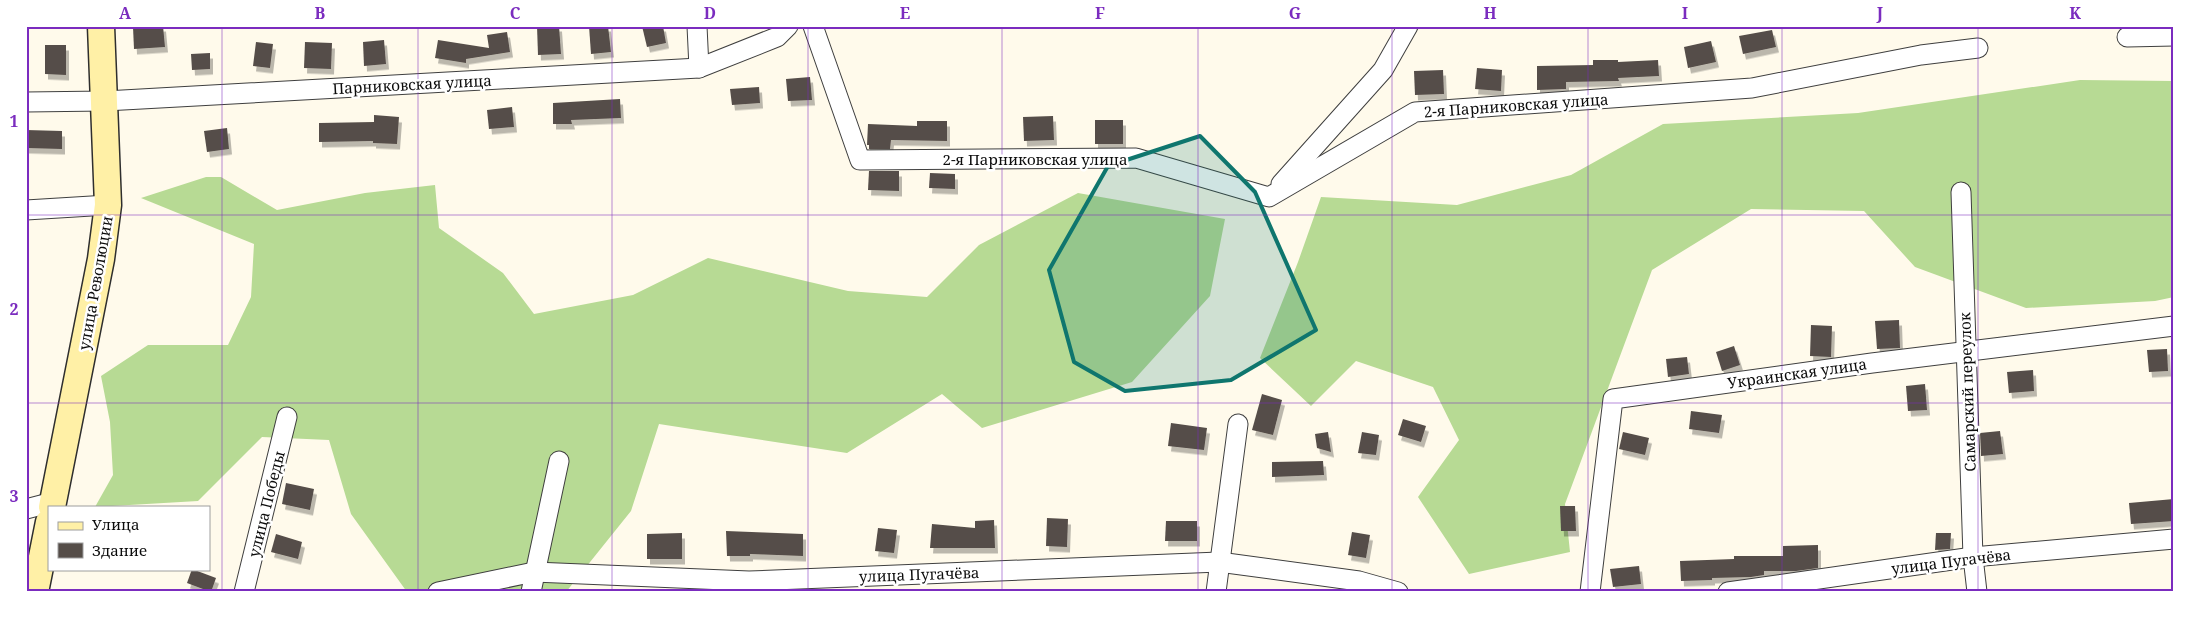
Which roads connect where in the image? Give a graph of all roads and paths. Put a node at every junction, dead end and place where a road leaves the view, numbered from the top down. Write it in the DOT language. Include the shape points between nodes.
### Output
graph roads {
  1 [pos="101,26"];
  2 [pos="697,26"];
  3 [pos="788,26"];
  4 [pos="813,26"];
  5 [pos="1408,26"];
  6 [pos="2126,36"];
  7 [pos="2174,36"];
  8 [pos="1978,48"];
  9 [pos="699,68"];
  10 [pos="105,101"];
  11 [pos="26,102"];
  12 [pos="1961,192"];
  13 [pos="1270,197"];
  14 [pos="108,205"];
  15 [pos="26,210"];
  16 [pos="2174,326"];
  17 [pos="1966,352"];
  18 [pos="287,417"];
  19 [pos="1238,424"];
  20 [pos="559,461"];
  21 [pos="52,506"];
  22 [pos="26,509"];
  23 [pos="48,510"];
  24 [pos="48,525"];
  25 [pos="2174,539"];
  26 [pos="1973,557"];
  27 [pos="1219,562"];
  28 [pos="534,572"];
  29 [pos="748,586"];
  30 [pos="1777,589"];
  31 [pos="35,592"];
  32 [pos="244,592"];
  33 [pos="438,592"];
  34 [pos="531,592"];
  35 [pos="1216,592"];
  36 [pos="1398,592"];
  37 [pos="1590,592"];
  38 [pos="1728,592"];
  39 [pos="1977,592"];
  1 -- 10 [label="street, улица Революции"];
  2 -- 9 [label="street"];
  3 -- 9 [label="street, Парниковская улица" via="777,38"];
  4 -- 13 [label="street, 2-я Парниковская улица" via="860,160 1136,158"];
  5 -- 13 [label="street" via="1383,70"];
  6 -- 7 [label="street"];
  8 -- 13 [label="street, 2-я Парниковская улица" via="1921,55 1752,88 1415,112"];
  9 -- 10 [label="street, Парниковская улица"];
  10 -- 11 [label="street, Парниковская улица"];
  10 -- 14 [label="street, улица Революции"];
  12 -- 17 [label="street, Самарский переулок"];
  14 -- 15 [label="street"];
  14 -- 21 [label="street, улица Революции" via="102,259"];
  16 -- 17 [label="street, Украинская улица"];
  17 -- 26 [label="street, Самарский переулок"];
  17 -- 37 [label="street, Украинская улица" via="1613,398"];
  18 -- 32 [label="street, улица Победы"];
  19 -- 27 [label="street"];
  20 -- 28 [label="street"];
  22 -- 23 [label="street"];
  24 -- 31 [label="street, улица Революции"];
  25 -- 26 [label="street, улица Пугачёва"];
  26 -- 30 [label="street, улица Пугачёва"];
  26 -- 39 [label="street, Самарский переулок"];
  27 -- 29 [label="street, улица Пугачёва"];
  27 -- 35 [label="street"];
  27 -- 36 [label="street, улица Пугачёва" via="1359,581"];
  28 -- 29 [label="street, улица Пугачёва"];
  28 -- 33 [label="street, улица Пугачёва"];
  28 -- 34 [label="street"];
  30 -- 38 [label="street, улица Пугачёва"];
}
